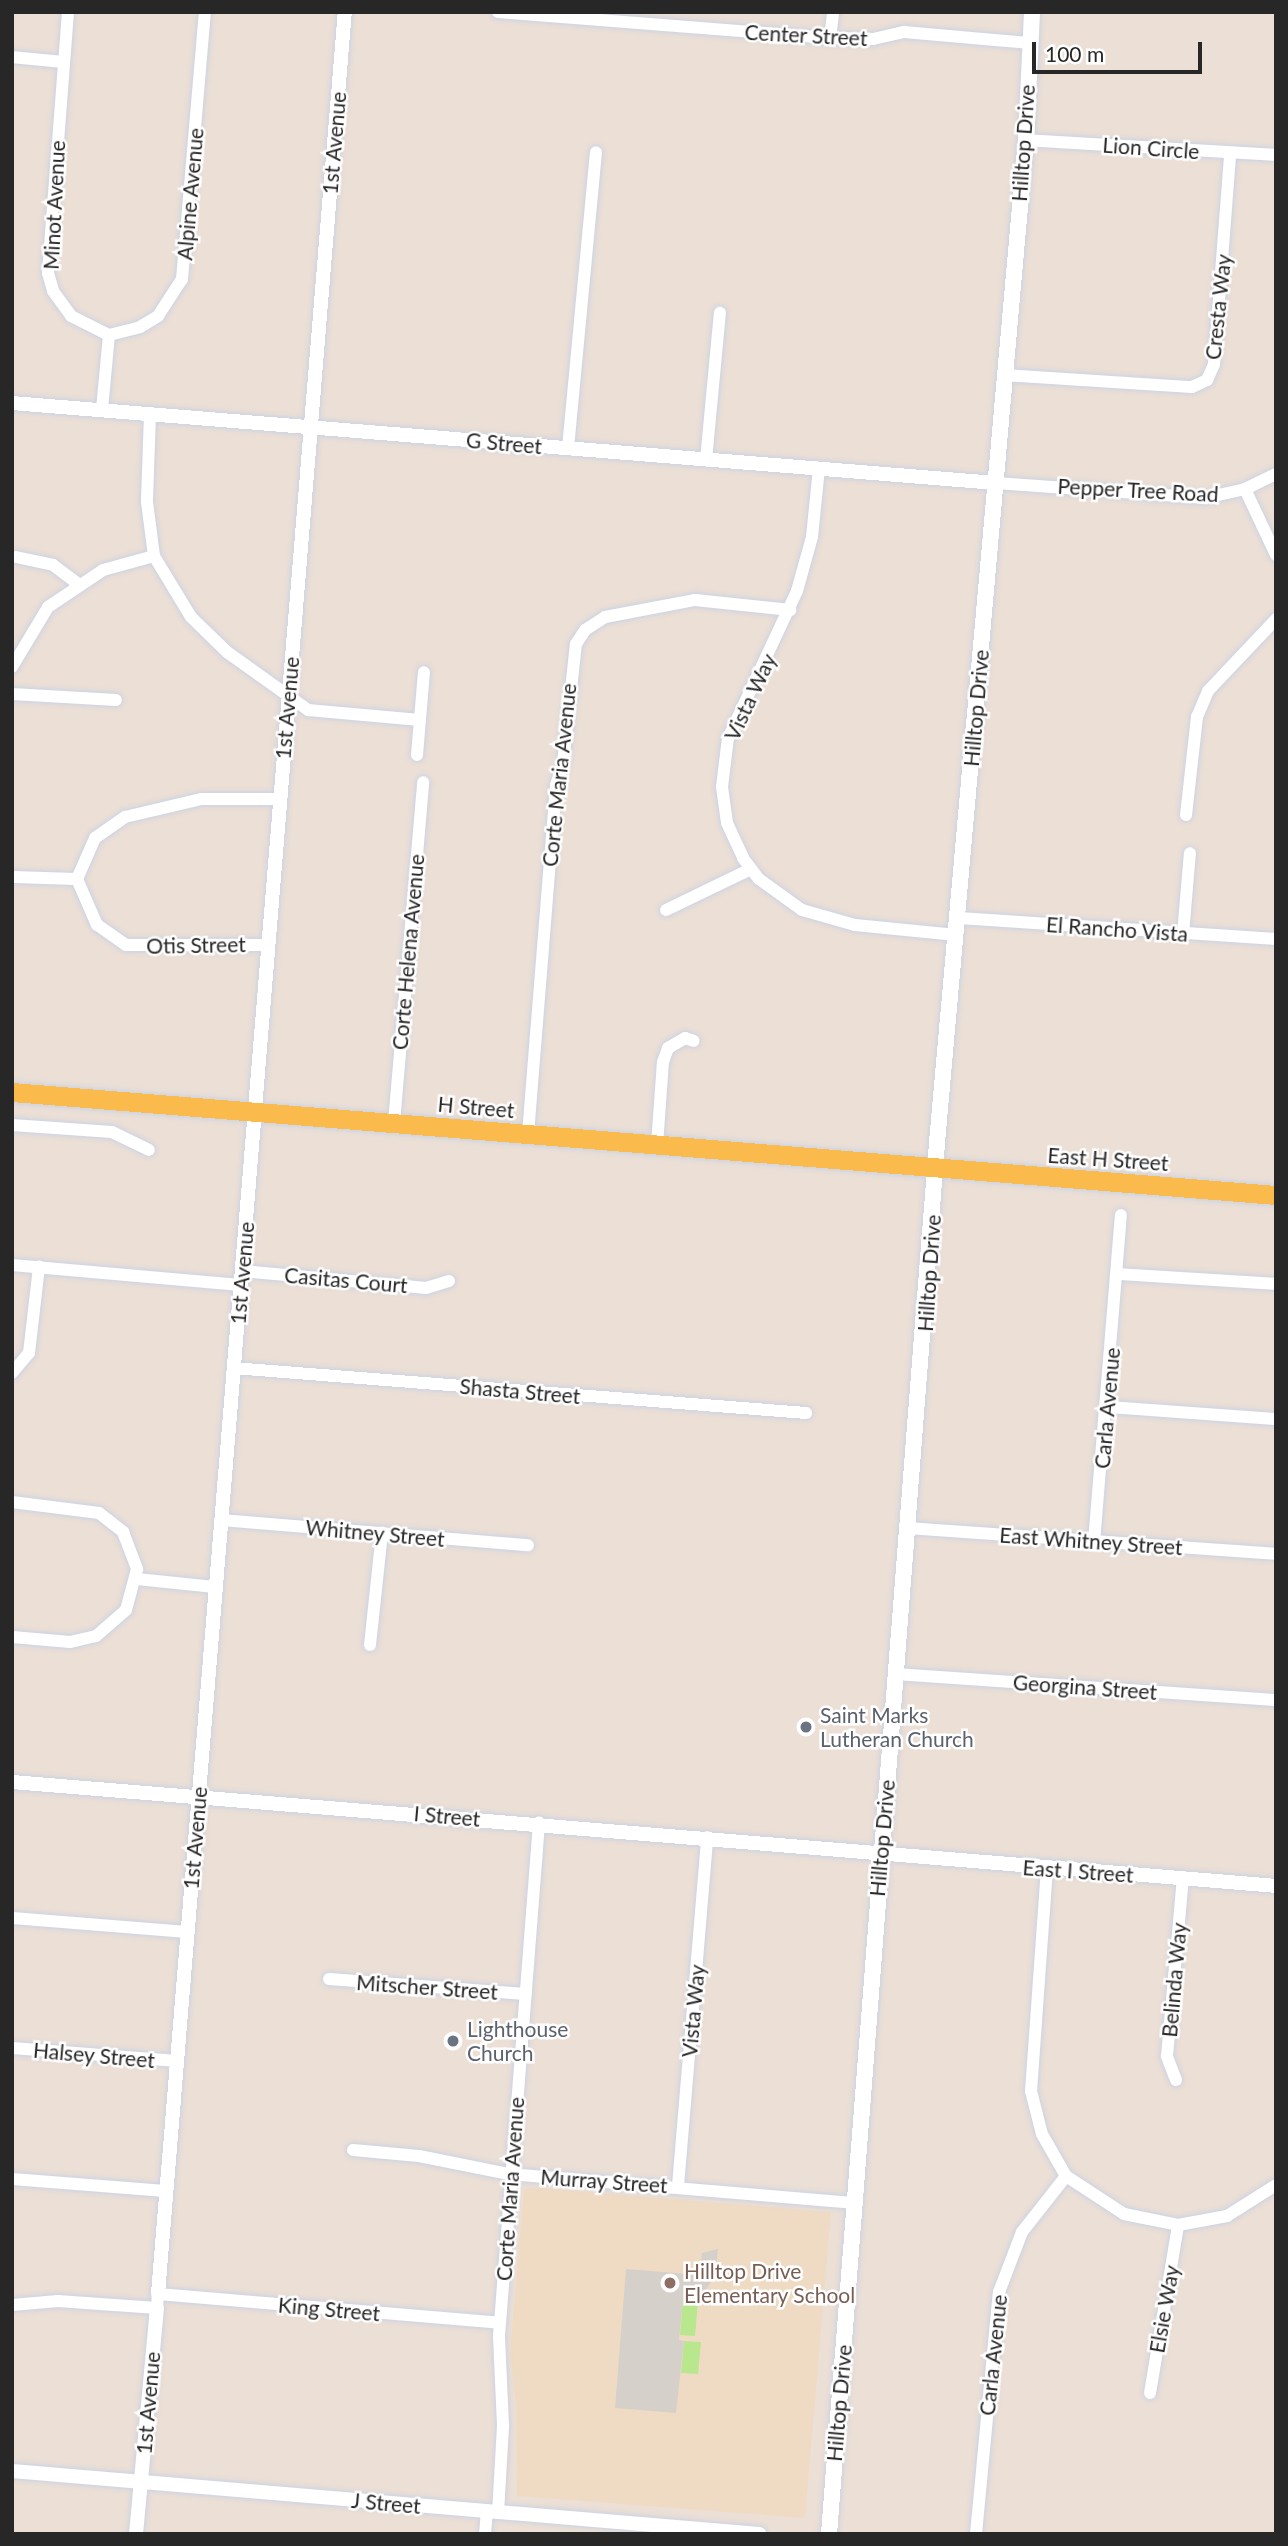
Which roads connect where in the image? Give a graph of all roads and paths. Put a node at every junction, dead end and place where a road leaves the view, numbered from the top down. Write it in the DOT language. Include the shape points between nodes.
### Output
graph roads {
  1 [pos="68,12"];
  2 [pos="205,12"];
  3 [pos="345,12"];
  4 [pos="498,12"];
  5 [pos="833,12"];
  6 [pos="1032,12"];
  7 [pos="830,38"];
  8 [pos="1029,43"];
  9 [pos="12,57"];
  10 [pos="63,62"];
  11 [pos="1026,140"];
  12 [pos="596,152"];
  13 [pos="1230,153"];
  14 [pos="1276,155"];
  15 [pos="720,313"];
  16 [pos="109,335"];
  17 [pos="1004,375"];
  18 [pos="12,403"];
  19 [pos="102,409"];
  20 [pos="150,414"];
  21 [pos="310,428"];
  22 [pos="568,448"];
  23 [pos="706,460"];
  24 [pos="819,468"];
  25 [pos="1276,474"];
  26 [pos="996,483"];
  27 [pos="1245,489"];
  28 [pos="1276,555"];
  29 [pos="154,556"];
  30 [pos="16,557"];
  31 [pos="78,584"];
  32 [pos="790,610"];
  33 [pos="1273,627"];
  34 [pos="12,667"];
  35 [pos="424,672"];
  36 [pos="12,694"];
  37 [pos="288,695"];
  38 [pos="116,700"];
  39 [pos="421,720"];
  40 [pos="416,755"];
  41 [pos="423,782"];
  42 [pos="280,799"];
  43 [pos="1186,815"];
  44 [pos="1190,853"];
  45 [pos="751,869"];
  46 [pos="12,877"];
  47 [pos="77,879"];
  48 [pos="666,910"];
  49 [pos="958,926"];
  50 [pos="1183,934"];
  51 [pos="1276,939"];
  52 [pos="268,945"];
  53 [pos="694,1041"];
  54 [pos="12,1092"];
  55 [pos="255,1112"];
  56 [pos="394,1122"];
  57 [pos="12,1125"];
  58 [pos="528,1134"];
  59 [pos="657,1145"];
  60 [pos="149,1150"];
  61 [pos="937,1168"];
  62 [pos="1276,1195"];
  63 [pos="1121,1215"];
  64 [pos="12,1265"];
  65 [pos="38,1267"];
  66 [pos="1118,1274"];
  67 [pos="241,1278"];
  68 [pos="449,1281"];
  69 [pos="1276,1284"];
  70 [pos="233,1368"];
  71 [pos="12,1373"];
  72 [pos="1108,1407"];
  73 [pos="806,1413"];
  74 [pos="1276,1419"];
  75 [pos="12,1502"];
  76 [pos="221,1520"];
  77 [pos="906,1528"];
  78 [pos="382,1533"];
  79 [pos="1094,1542"];
  80 [pos="528,1545"];
  81 [pos="1276,1554"];
  82 [pos="137,1578"];
  83 [pos="215,1587"];
  84 [pos="12,1637"];
  85 [pos="370,1645"];
  86 [pos="894,1674"];
  87 [pos="1276,1700"];
  88 [pos="12,1782"];
  89 [pos="199,1796"];
  90 [pos="539,1823"];
  91 [pos="707,1837"];
  92 [pos="881,1855"];
  93 [pos="1047,1868"];
  94 [pos="1183,1878"];
  95 [pos="1276,1886"];
  96 [pos="12,1918"];
  97 [pos="187,1932"];
  98 [pos="329,1979"];
  99 [pos="524,1994"];
  100 [pos="12,2048"];
  101 [pos="177,2062"];
  102 [pos="1176,2080"];
  103 [pos="353,2150"];
  104 [pos="509,2174"];
  105 [pos="1066,2176"];
  106 [pos="12,2179"];
  107 [pos="1276,2185"];
  108 [pos="678,2186"];
  109 [pos="166,2191"];
  110 [pos="856,2203"];
  111 [pos="1178,2225"];
  112 [pos="158,2301"];
  113 [pos="12,2305"];
  114 [pos="500,2323"];
  115 [pos="1150,2393"];
  116 [pos="12,2471"];
  117 [pos="141,2481"];
  118 [pos="492,2513"];
  119 [pos="136,2534"];
  120 [pos="485,2534"];
  121 [pos="759,2534"];
  122 [pos="829,2534"];
  123 [pos="976,2534"];
  1 -- 10 [label="street, Minot Avenue"];
  2 -- 16 [label="street, Alpine Avenue" via="182,279 158,316 140,327"];
  3 -- 21 [label="street, 1st Avenue"];
  4 -- 7 [label="street, Center Street"];
  5 -- 7 [label="street"];
  6 -- 8 [label="main road, Hilltop Drive"];
  7 -- 8 [label="street, Center Street" via="873,39 905,32"];
  8 -- 11 [label="main road, Hilltop Drive"];
  9 -- 10 [label="street"];
  10 -- 16 [label="street, Minot Avenue" via="48,273 53,291 71,316"];
  11 -- 13 [label="street, Lion Circle"];
  11 -- 17 [label="main road, Hilltop Drive"];
  12 -- 22 [label="street"];
  13 -- 14 [label="street, Lion Circle"];
  13 -- 17 [label="street, Cresta Way" via="1214,364 1207,380 1192,387"];
  15 -- 23 [label="street"];
  16 -- 19 [label="street"];
  17 -- 26 [label="main road, Hilltop Drive"];
  18 -- 19 [label="street, G Street"];
  19 -- 20 [label="street, G Street"];
  20 -- 21 [label="street, G Street"];
  20 -- 29 [label="street" via="147,502"];
  21 -- 22 [label="street, G Street"];
  21 -- 37 [label="street, 1st Avenue"];
  22 -- 23 [label="street, G Street"];
  23 -- 24 [label="street, G Street"];
  24 -- 26 [label="street, G Street"];
  24 -- 32 [label="street, Vista Way" via="812,537"];
  25 -- 27 [label="street, Pepper Tree Road"];
  26 -- 27 [label="street, Pepper Tree Road" via="1205,498"];
  26 -- 49 [label="main road, Hilltop Drive"];
  27 -- 28 [label="street"];
  29 -- 31 [label="street" via="126,562"];
  29 -- 37 [label="street" via="174,594 203,630"];
  30 -- 31 [label="street" via="53,565"];
  31 -- 34 [label="street" via="48,607"];
  32 -- 45 [label="street, Vista Way" via="726,751 725,812 736,846"];
  32 -- 58 [label="street, Corte Maria Avenue" via="695,600 606,617 585,630 576,644 563,763 556,785"];
  33 -- 43 [label="street" via="1208,691 1197,717"];
  35 -- 39 [label="street"];
  36 -- 38 [label="street"];
  37 -- 39 [label="street" via="308,710"];
  37 -- 42 [label="street, 1st Avenue"];
  39 -- 40 [label="street"];
  41 -- 56 [label="street, Corte Helena Avenue"];
  42 -- 47 [label="street" via="202,799 125,817 95,838"];
  42 -- 52 [label="street, 1st Avenue"];
  44 -- 50 [label="street"];
  45 -- 48 [label="street"];
  45 -- 49 [label="street, Vista Way" via="781,898 825,919"];
  46 -- 47 [label="street"];
  47 -- 52 [label="street, Otis Street" via="97,925 126,945"];
  49 -- 50 [label="street, El Rancho Vista"];
  49 -- 61 [label="main road, Hilltop Drive"];
  50 -- 51 [label="street, El Rancho Vista"];
  52 -- 55 [label="street, 1st Avenue"];
  53 -- 59 [label="street" via="685,1038 668,1048 663,1062"];
  54 -- 55 [label="main road, H Street"];
  55 -- 56 [label="main road, H Street"];
  55 -- 67 [label="street, 1st Avenue"];
  56 -- 58 [label="main road, H Street"];
  57 -- 60 [label="street" via="112,1132"];
  58 -- 59 [label="main road, H Street"];
  59 -- 61 [label="main road, H Street"];
  61 -- 62 [label="main road, East H Street"];
  61 -- 77 [label="main road, Hilltop Drive"];
  63 -- 66 [label="street, Carla Avenue"];
  64 -- 65 [label="street"];
  65 -- 67 [label="street"];
  65 -- 71 [label="street" via="29,1353"];
  66 -- 69 [label="street"];
  66 -- 72 [label="street, Carla Avenue"];
  67 -- 68 [label="street, Casitas Court" via="426,1288"];
  67 -- 70 [label="street, 1st Avenue"];
  70 -- 73 [label="street, Shasta Street"];
  70 -- 76 [label="street, 1st Avenue"];
  72 -- 74 [label="street"];
  72 -- 79 [label="street, Carla Avenue"];
  75 -- 82 [label="street" via="80,1507 108,1518 133,1549"];
  76 -- 78 [label="street, Whitney Street"];
  76 -- 83 [label="street, 1st Avenue"];
  77 -- 79 [label="street, East Whitney Street"];
  77 -- 86 [label="main road, Hilltop Drive"];
  78 -- 80 [label="street, Whitney Street"];
  78 -- 85 [label="street"];
  79 -- 81 [label="street, East Whitney Street"];
  82 -- 83 [label="street"];
  82 -- 84 [label="street" via="126,1610 96,1636 70,1642"];
  83 -- 89 [label="street, 1st Avenue"];
  86 -- 87 [label="street, Georgina Street"];
  86 -- 92 [label="main road, Hilltop Drive"];
  88 -- 89 [label="street, I Street"];
  89 -- 90 [label="street, I Street"];
  89 -- 97 [label="street, 1st Avenue"];
  90 -- 91 [label="street, I Street"];
  90 -- 99 [label="street, Corte Maria Avenue"];
  91 -- 92 [label="street, I Street"];
  91 -- 108 [label="street, Vista Way"];
  92 -- 93 [label="street, East I Street"];
  92 -- 110 [label="main road, Hilltop Drive"];
  93 -- 94 [label="street, East I Street"];
  93 -- 105 [label="street" via="1031,2091 1042,2134"];
  94 -- 95 [label="street, East I Street"];
  94 -- 102 [label="street, Belinda Way" via="1167,2056"];
  96 -- 97 [label="street"];
  97 -- 101 [label="street, 1st Avenue"];
  98 -- 99 [label="street, Mitscher Street"];
  99 -- 104 [label="street, Corte Maria Avenue"];
  100 -- 101 [label="street, Halsey Street"];
  101 -- 109 [label="street, 1st Avenue"];
  103 -- 104 [label="street, Murray Street" via="419,2156"];
  104 -- 108 [label="street, Murray Street"];
  104 -- 114 [label="street, Corte Maria Avenue"];
  105 -- 111 [label="street" via="1113,2210 1139,2220"];
  105 -- 123 [label="street, Carla Avenue" via="1022,2232 999,2288"];
  106 -- 109 [label="street"];
  107 -- 111 [label="street" via="1227,2216"];
  108 -- 110 [label="street, Murray Street"];
  109 -- 112 [label="street, 1st Avenue"];
  110 -- 122 [label="main road, Hilltop Drive"];
  111 -- 115 [label="street, Elsie Way"];
  112 -- 113 [label="street, King Street"];
  112 -- 114 [label="street, King Street"];
  112 -- 117 [label="street, 1st Avenue"];
  114 -- 118 [label="street, Corte Maria Avenue" via="497,2360 503,2425"];
  116 -- 117 [label="street, J Street"];
  117 -- 118 [label="street, J Street"];
  117 -- 119 [label="street, 1st Avenue"];
  118 -- 120 [label="street, Corte Maria Avenue"];
  118 -- 121 [label="street, J Street"];
}
